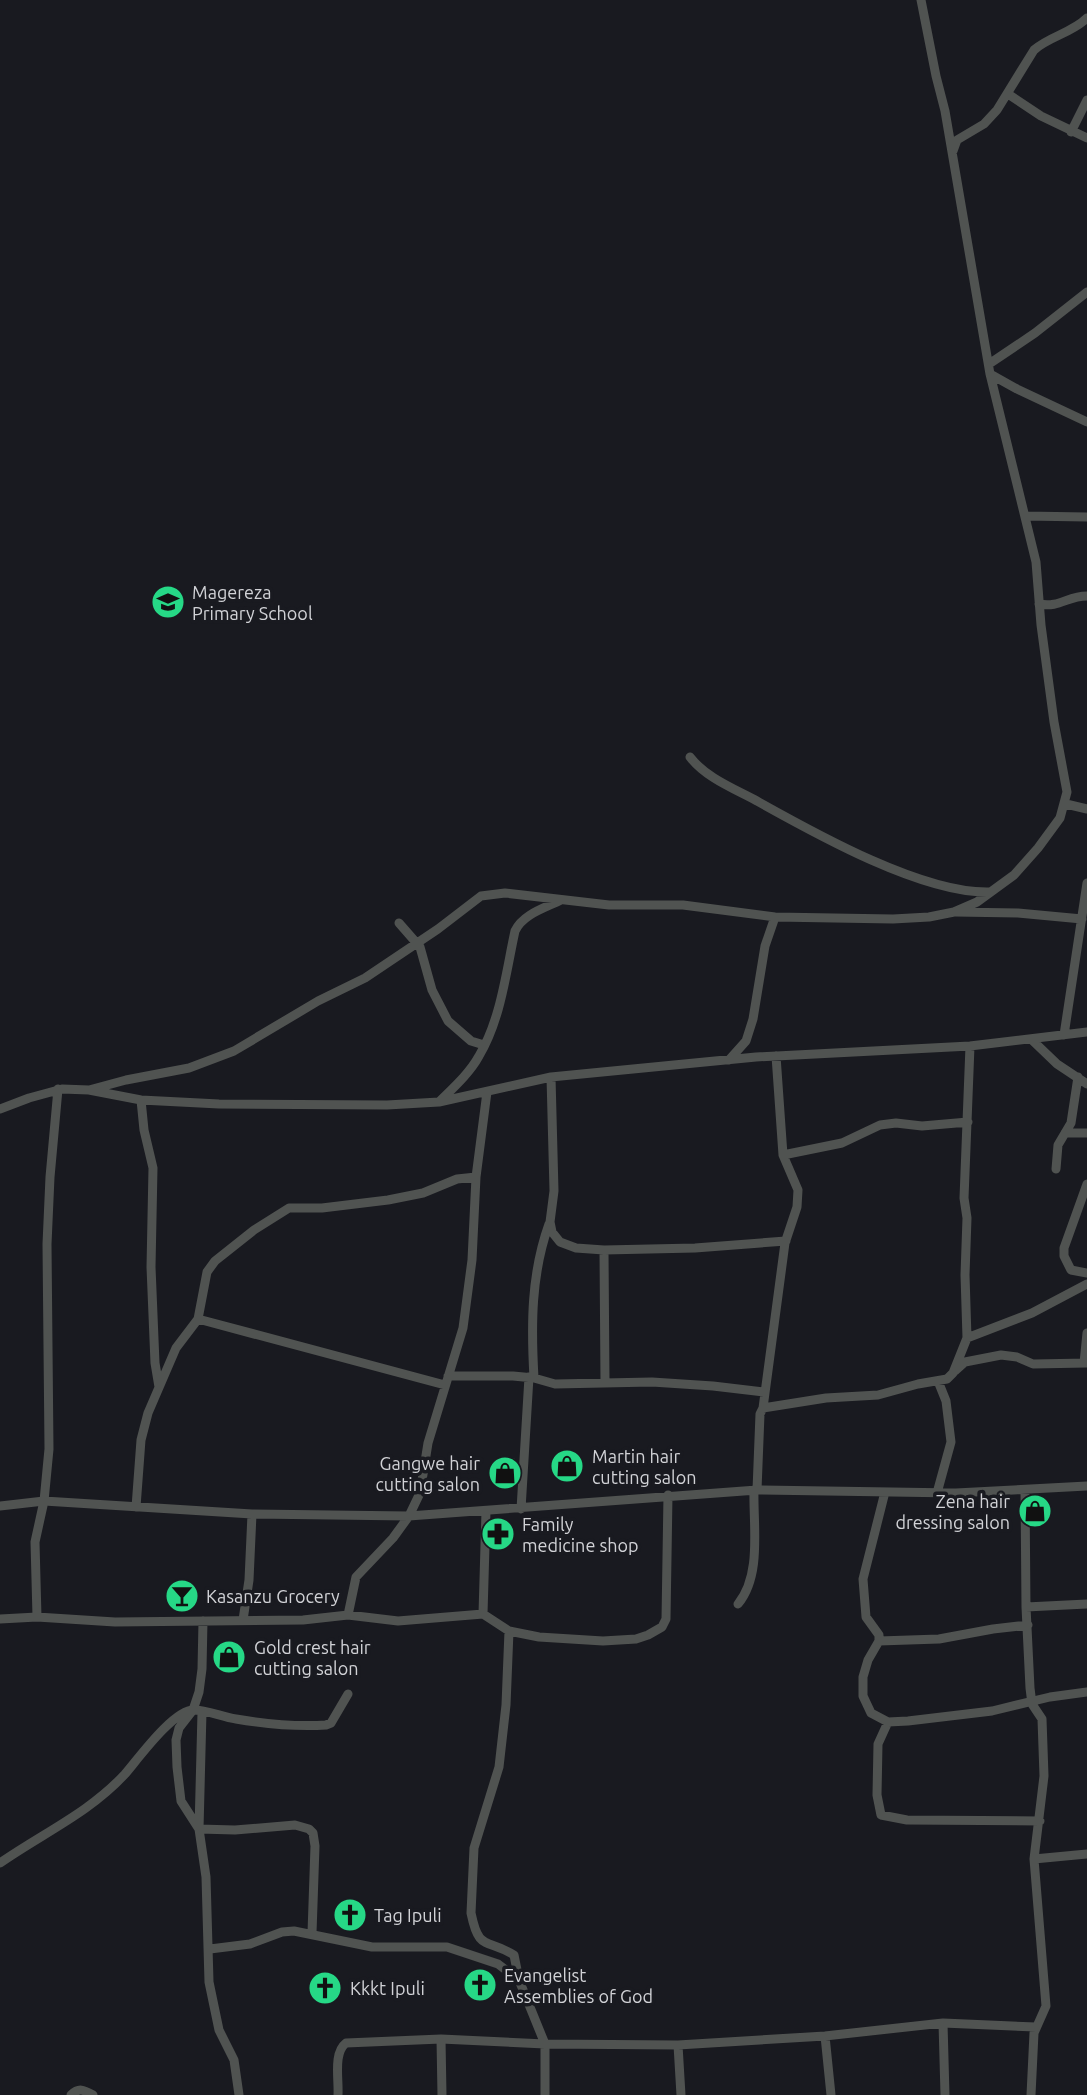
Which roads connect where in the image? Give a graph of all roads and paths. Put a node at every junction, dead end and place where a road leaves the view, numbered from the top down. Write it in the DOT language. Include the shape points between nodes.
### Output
graph roads {
  1 [pos="921,0"];
  2 [pos="1087,18"];
  3 [pos="1008,94"];
  4 [pos="1087,100"];
  5 [pos="1071,132"];
  6 [pos="1087,138"];
  7 [pos="952,159"];
  8 [pos="1087,292"];
  9 [pos="990,369"];
  10 [pos="1087,422"];
  11 [pos="1025,516"];
  12 [pos="1087,517"];
  13 [pos="1087,596"];
  14 [pos="1039,604"];
  15 [pos="690,757"];
  16 [pos="1066,804"];
  17 [pos="1087,809"];
  18 [pos="1087,883"];
  19 [pos="990,892"];
  20 [pos="563,899"];
  21 [pos="954,912"];
  22 [pos="775,917"];
  23 [pos="1083,919"];
  24 [pos="399,923"];
  25 [pos="418,943"];
  26 [pos="1087,1032"];
  27 [pos="1064,1035"];
  28 [pos="1031,1039"];
  29 [pos="484,1045"];
  30 [pos="970,1045"];
  31 [pos="776,1056"];
  32 [pos="729,1060"];
  33 [pos="551,1077"];
  34 [pos="1077,1077"];
  35 [pos="1087,1084"];
  36 [pos="58,1089"];
  37 [pos="89,1090"];
  38 [pos="487,1092"];
  39 [pos="141,1100"];
  40 [pos="439,1102"];
  41 [pos="0,1109"];
  42 [pos="968,1122"];
  43 [pos="1065,1133"];
  44 [pos="1087,1133"];
  45 [pos="783,1156"];
  46 [pos="1056,1169"];
  47 [pos="476,1177"];
  48 [pos="1087,1185"];
  49 [pos="550,1222"];
  50 [pos="786,1241"];
  51 [pos="604,1250"];
  52 [pos="1087,1273"];
  53 [pos="1087,1284"];
  54 [pos="198,1319"];
  55 [pos="1087,1333"];
  56 [pos="967,1338"];
  57 [pos="1085,1363"];
  58 [pos="953,1373"];
  59 [pos="532,1378"];
  60 [pos="447,1381"];
  61 [pos="938,1381"];
  62 [pos="605,1382"];
  63 [pos="159,1388"];
  64 [pos="764,1392"];
  65 [pos="762,1408"];
  66 [pos="1087,1486"];
  67 [pos="756,1490"];
  68 [pos="1025,1491"];
  69 [pos="885,1492"];
  70 [pos="937,1493"];
  71 [pos="668,1496"];
  72 [pos="44,1501"];
  73 [pos="0,1506"];
  74 [pos="136,1507"];
  75 [pos="521,1509"];
  76 [pos="486,1511"];
  77 [pos="252,1514"];
  78 [pos="409,1516"];
  79 [pos="738,1604"];
  80 [pos="1087,1604"];
  81 [pos="1026,1607"];
  82 [pos="348,1615"];
  83 [pos="483,1615"];
  84 [pos="37,1617"];
  85 [pos="0,1619"];
  86 [pos="243,1620"];
  87 [pos="203,1621"];
  88 [pos="1028,1625"];
  89 [pos="509,1631"];
  90 [pos="879,1641"];
  91 [pos="1087,1692"];
  92 [pos="348,1694"];
  93 [pos="1031,1702"];
  94 [pos="197,1711"];
  95 [pos="888,1722"];
  96 [pos="1040,1821"];
  97 [pos="199,1829"];
  98 [pos="1087,1854"];
  99 [pos="1034,1859"];
  100 [pos="1,1860"];
  101 [pos="312,1933"];
  102 [pos="210,1949"];
  103 [pos="519,1980"];
  104 [pos="943,2022"];
  105 [pos="1036,2028"];
  106 [pos="825,2036"];
  107 [pos="441,2039"];
  108 [pos="545,2044"];
  109 [pos="678,2045"];
  110 [pos="71,2095"];
  111 [pos="93,2095"];
  112 [pos="239,2095"];
  113 [pos="338,2095"];
  114 [pos="442,2095"];
  115 [pos="545,2095"];
  116 [pos="681,2095"];
  117 [pos="831,2095"];
  118 [pos="944,2095"];
  119 [pos="1031,2095"];
  1 -- 7 [label="street"];
  2 -- 3 [label="street" via="1034,50"];
  3 -- 5 [label="street"];
  3 -- 7 [label="street" via="990,118 957,140"];
  4 -- 5 [label="street"];
  5 -- 6 [label="street"];
  7 -- 9 [label="street"];
  8 -- 9 [label="street"];
  9 -- 10 [label="street" via="1017,389"];
  9 -- 11 [label="street"];
  11 -- 12 [label="street"];
  11 -- 14 [label="street" via="1036,562"];
  13 -- 14 [label="street" via="1051,606"];
  14 -- 16 [label="street"];
  15 -- 19 [label="street" via="752,799 878,863 971,892"];
  16 -- 17 [label="street"];
  16 -- 19 [label="street" via="1038,848 1014,875"];
  18 -- 23 [label="street"];
  19 -- 21 [label="street"];
  20 -- 22 [label="street" via="609,905 683,905"];
  20 -- 25 [label="street" via="505,892 481,896"];
  20 -- 29 [label="street" via="528,917 514,931 502,995"];
  21 -- 22 [label="street" via="893,919"];
  21 -- 23 [label="street"];
  22 -- 32 [label="street" via="746,1041"];
  23 -- 27 [label="street"];
  24 -- 25 [label="street"];
  25 -- 29 [label="street" via="436,1001 448,1021 471,1041"];
  25 -- 37 [label="street" via="234,1051 197,1065"];
  26 -- 27 [label="street"];
  27 -- 28 [label="street"];
  28 -- 30 [label="street"];
  28 -- 34 [label="street"];
  29 -- 40 [label="street"];
  30 -- 31 [label="street"];
  30 -- 42 [label="street"];
  31 -- 32 [label="street"];
  31 -- 45 [label="street"];
  32 -- 33 [label="street"];
  33 -- 38 [label="street"];
  33 -- 49 [label="street" via="554,1191"];
  34 -- 35 [label="street"];
  34 -- 43 [label="street" via="1071,1123"];
  36 -- 37 [label="street"];
  36 -- 41 [label="street"];
  36 -- 72 [label="street" via="47,1244 50,1436"];
  37 -- 39 [label="street"];
  38 -- 40 [label="street"];
  38 -- 47 [label="street"];
  39 -- 40 [label="street" via="300,1106"];
  39 -- 63 [label="street" via="153,1168 151,1267"];
  42 -- 45 [label="street" via="880,1125 842,1143"];
  42 -- 56 [label="street" via="964,1198"];
  43 -- 44 [label="street"];
  43 -- 46 [label="street" via="1058,1145"];
  45 -- 50 [label="street" via="798,1190"];
  47 -- 54 [label="street" via="388,1200 289,1208 277,1214 230,1248 207,1272"];
  47 -- 60 [label="street" via="463,1328"];
  48 -- 52 [label="street" via="1064,1256 1071,1270"];
  49 -- 51 [label="street" via="560,1242"];
  49 -- 59 [label="street" via="532,1297"];
  50 -- 51 [label="street"];
  50 -- 64 [label="street"];
  51 -- 62 [label="street"];
  53 -- 56 [label="street"];
  54 -- 60 [label="street"];
  54 -- 63 [label="street" via="176,1348"];
  55 -- 57 [label="street"];
  56 -- 58 [label="street"];
  57 -- 58 [label="street" via="1033,1364 1001,1355 965,1362"];
  58 -- 61 [label="street"];
  59 -- 60 [label="street"];
  59 -- 62 [label="street" via="555,1384"];
  59 -- 75 [label="street"];
  60 -- 78 [label="street" via="428,1443 420,1493"];
  61 -- 65 [label="street" via="878,1395"];
  61 -- 70 [label="street" via="946,1401 951,1442"];
  62 -- 64 [label="street" via="713,1385"];
  63 -- 74 [label="street" via="141,1440"];
  64 -- 65 [label="street"];
  65 -- 67 [label="street"];
  66 -- 68 [label="street"];
  67 -- 69 [label="street"];
  67 -- 71 [label="street"];
  67 -- 79 [label="street" via="754,1561 748,1588"];
  68 -- 70 [label="street"];
  68 -- 81 [label="street"];
  69 -- 70 [label="street"];
  69 -- 90 [label="street" via="863,1579 866,1617"];
  71 -- 75 [label="street"];
  71 -- 89 [label="street" via="667,1612 662,1627 636,1639 603,1641"];
  72 -- 73 [label="street"];
  72 -- 74 [label="street"];
  72 -- 84 [label="street" via="35,1542"];
  74 -- 77 [label="street"];
  75 -- 76 [label="street"];
  76 -- 78 [label="street"];
  76 -- 83 [label="street"];
  77 -- 78 [label="street"];
  77 -- 86 [label="street"];
  78 -- 82 [label="street" via="356,1577"];
  80 -- 81 [label="street"];
  81 -- 88 [label="street"];
  82 -- 83 [label="street" via="398,1621"];
  82 -- 86 [label="street"];
  83 -- 89 [label="street"];
  84 -- 85 [label="street"];
  84 -- 87 [label="street"];
  86 -- 87 [label="street"];
  87 -- 94 [label="street"];
  88 -- 90 [label="street" via="929,1640"];
  88 -- 93 [label="street"];
  89 -- 103 [label="street" via="499,1767 474,1848 471,1913 483,1942 514,1955"];
  90 -- 95 [label="street" via="865,1668 863,1696 871,1713"];
  91 -- 93 [label="street"];
  92 -- 94 [label="street" via="326,1725 277,1725"];
  93 -- 95 [label="street" via="992,1711"];
  93 -- 96 [label="street" via="1042,1718"];
  94 -- 97 [label="street"];
  94 -- 97 [label="street" via="179,1728 176,1752 181,1801"];
  94 -- 100 [label="street" via="185,1713 167,1727 92,1806"];
  95 -- 96 [label="street" via="878,1744 881,1815"];
  96 -- 99 [label="street"];
  97 -- 101 [label="street" via="295,1825 309,1829 315,1846"];
  97 -- 102 [label="street"];
  98 -- 99 [label="street"];
  99 -- 105 [label="street" via="1046,1997"];
  101 -- 102 [label="street" via="287,1931 250,1944"];
  101 -- 103 [label="street" via="372,1947 447,1947 498,1964"];
  102 -- 112 [label="street" via="209,1982 219,2030 236,2065"];
  103 -- 108 [label="street"];
  104 -- 105 [label="street"];
  104 -- 106 [label="street"];
  104 -- 118 [label="street"];
  105 -- 119 [label="street"];
  106 -- 109 [label="street"];
  106 -- 117 [label="street"];
  107 -- 108 [label="street"];
  107 -- 113 [label="street" via="344,2043 339,2054"];
  107 -- 114 [label="street"];
  108 -- 109 [label="street"];
  108 -- 115 [label="street"];
  109 -- 116 [label="street"];
  110 -- 111 [label="street" via="82,2089"];
}
